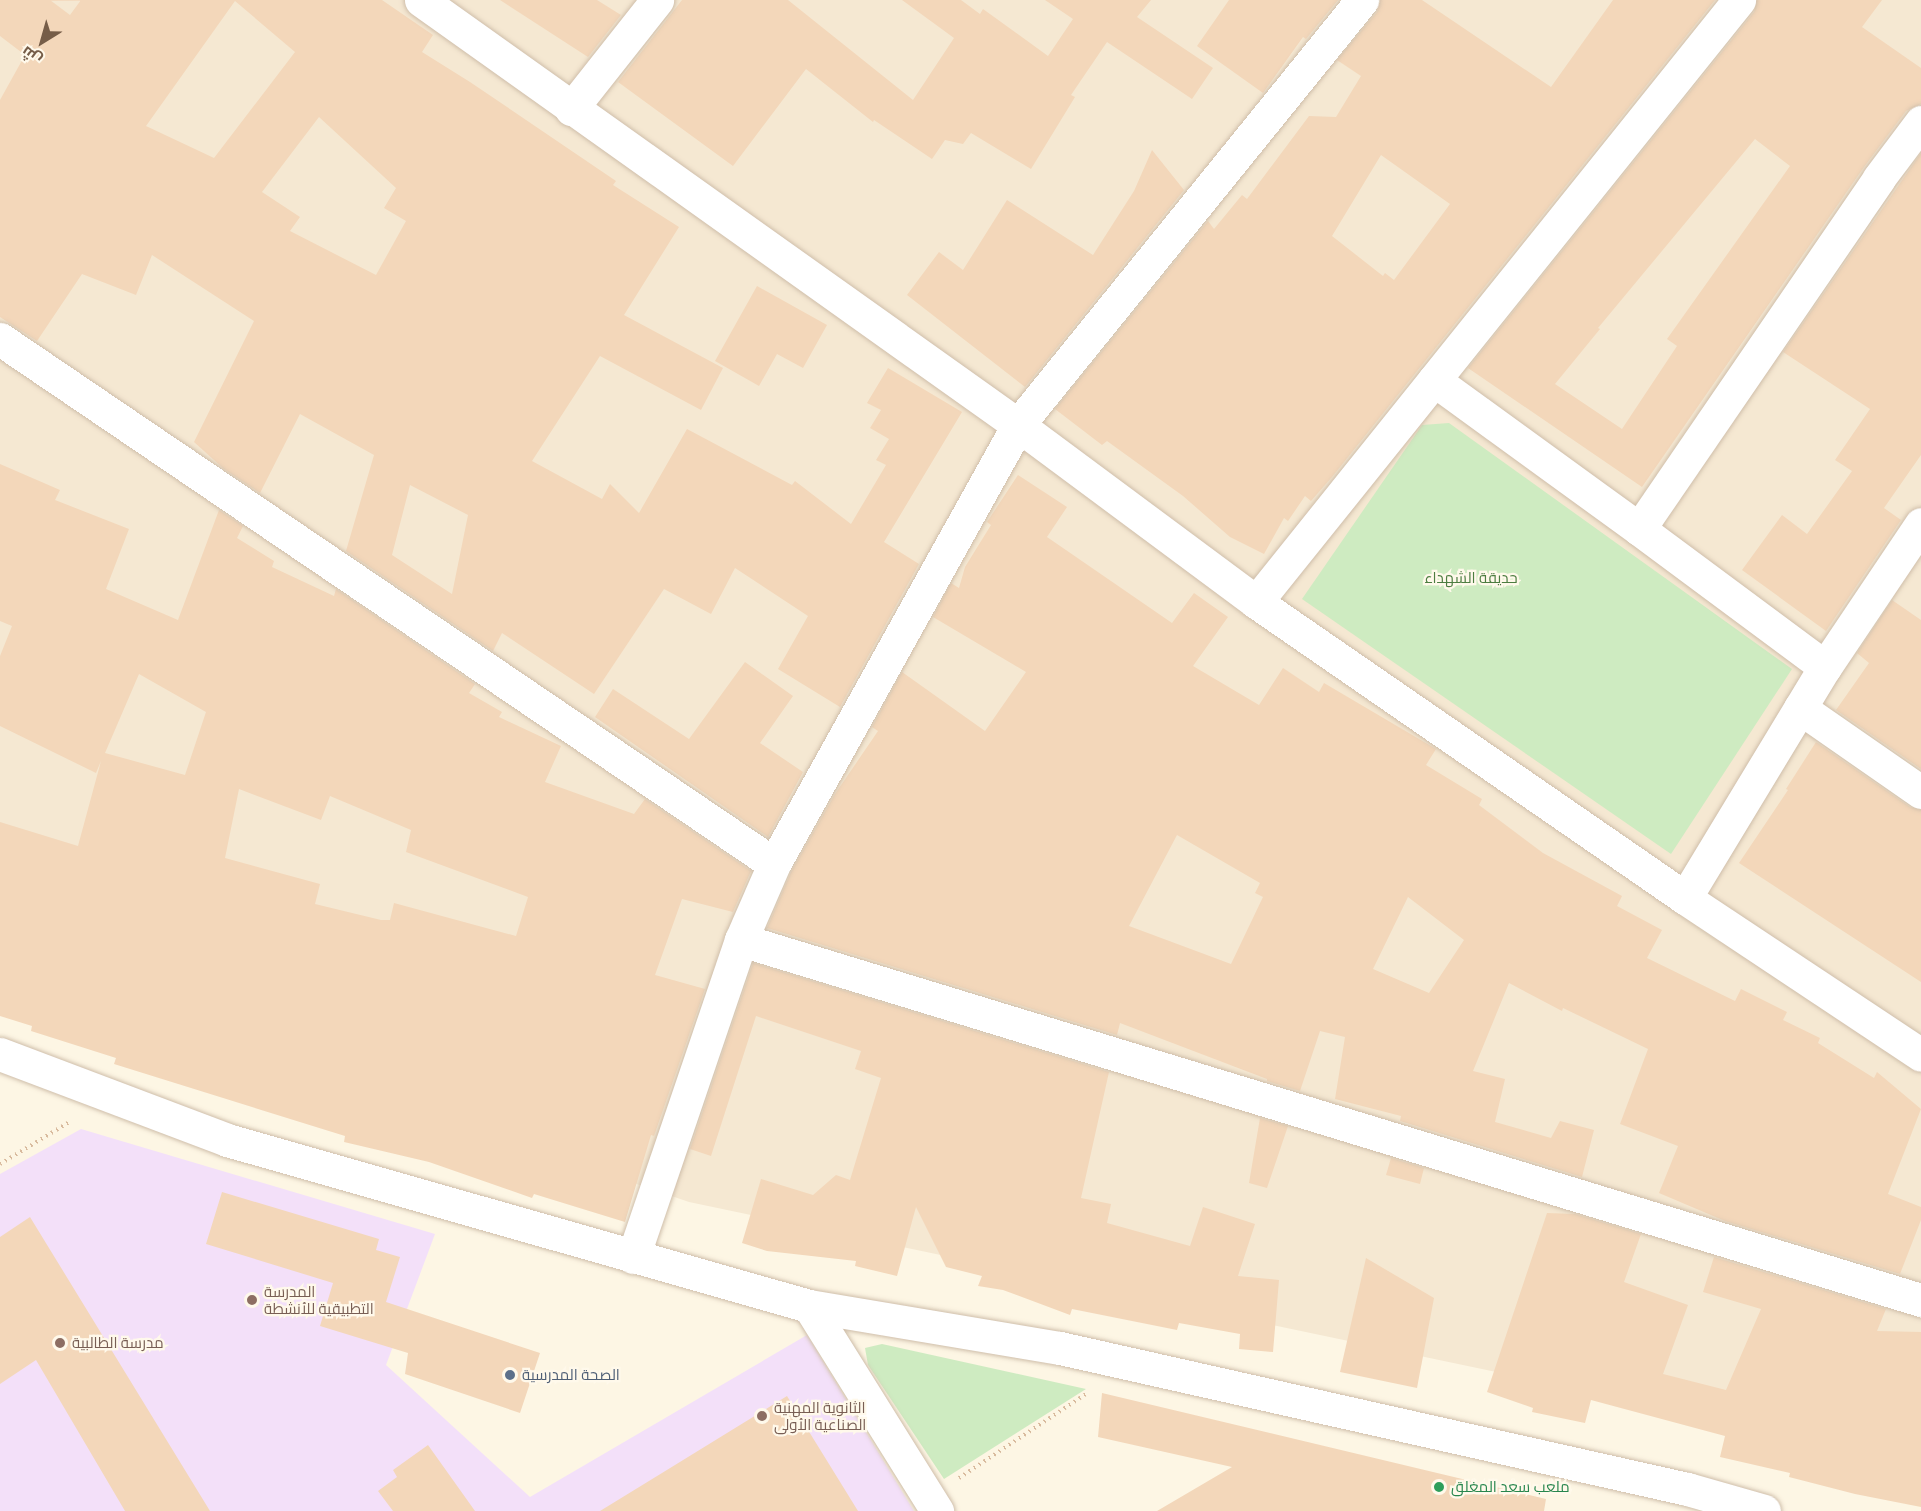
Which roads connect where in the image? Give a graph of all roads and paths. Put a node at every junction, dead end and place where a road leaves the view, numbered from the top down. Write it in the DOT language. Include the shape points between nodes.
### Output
graph roads {
  1 [pos="421,0"];
  2 [pos="657,0"];
  3 [pos="1362,0"];
  4 [pos="1739,0"];
  5 [pos="571,109"];
  6 [pos="1921,122"];
  7 [pos="2,347"];
  8 [pos="1434,381"];
  9 [pos="1018,425"];
  10 [pos="1921,524"];
  11 [pos="1639,529"];
  12 [pos="1256,602"];
  13 [pos="1825,667"];
  14 [pos="1800,708"];
  15 [pos="1921,792"];
  16 [pos="774,864"];
  17 [pos="1685,898"];
  18 [pos="741,940"];
  19 [pos="0,1054"];
  20 [pos="1921,1055"];
  21 [pos="112,1097"];
  22 [pos="0,1164"];
  23 [pos="633,1257"];
  24 [pos="1921,1300"];
  25 [pos="809,1306"];
  26 [pos="1130,1364"];
  27 [pos="933,1505"];
  28 [pos="1764,1511"];
  1 -- 5 [label="street"];
  2 -- 5 [label="street"];
  3 -- 9 [label="street"];
  4 -- 8 [label="street"];
  5 -- 9 [label="street"];
  6 -- 11 [label="street"];
  7 -- 16 [label="street"];
  8 -- 11 [label="street"];
  8 -- 12 [label="street"];
  9 -- 12 [label="street"];
  9 -- 16 [label="street"];
  10 -- 13 [label="street"];
  11 -- 13 [label="street"];
  12 -- 17 [label="street"];
  13 -- 14 [label="street"];
  14 -- 15 [label="street"];
  14 -- 17 [label="street"];
  16 -- 18 [label="street"];
  17 -- 20 [label="street"];
  18 -- 23 [label="street"];
  18 -- 24 [label="street"];
  19 -- 21 [label="street"];
  21 -- 22 [label="path"];
  21 -- 23 [label="street" via="227,1140"];
  23 -- 25 [label="street"];
  25 -- 26 [label="street" via="1060,1348"];
  25 -- 27 [label="street"];
  26 -- 27 [label="path"];
  26 -- 28 [label="street" via="1687,1489"];
}
